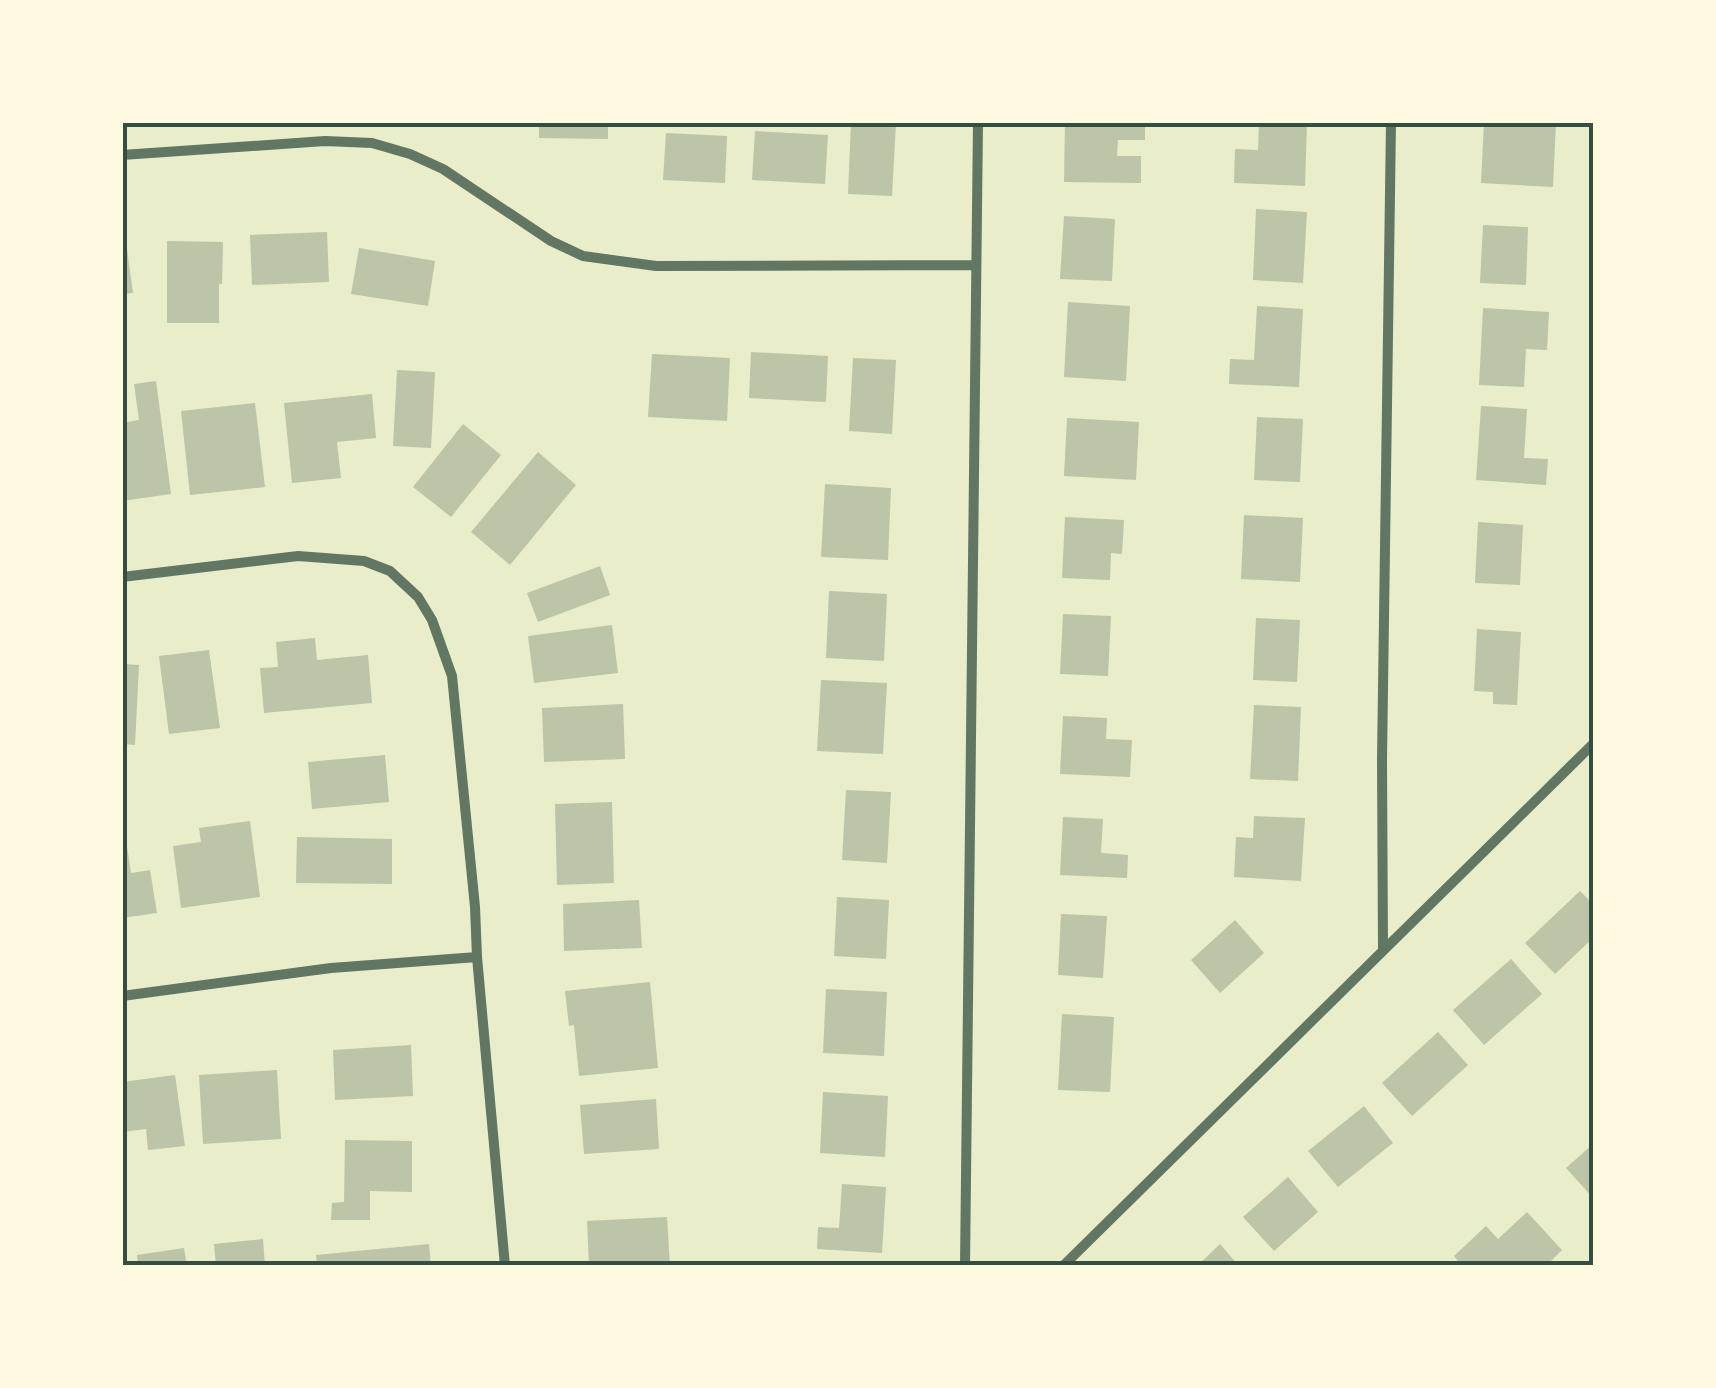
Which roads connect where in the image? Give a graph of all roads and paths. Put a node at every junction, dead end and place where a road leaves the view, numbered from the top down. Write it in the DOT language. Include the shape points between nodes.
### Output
graph roads {
  1 [pos="978,122"];
  2 [pos="1390,122"];
  3 [pos="122,155"];
  4 [pos="976,264"];
  5 [pos="122,577"];
  6 [pos="1594,742"];
  7 [pos="1384,950"];
  8 [pos="477,956"];
  9 [pos="122,996"];
  10 [pos="505,1266"];
  11 [pos="965,1266"];
  12 [pos="1063,1266"];
  1 -- 4 [label="street"];
  2 -- 7 [label="street"];
  3 -- 4 [label="street" via="325,140 372,144 442,169 583,256 656,266"];
  4 -- 11 [label="street"];
  5 -- 8 [label="street" via="298,556 364,562 390,571 418,597 452,676"];
  6 -- 7 [label="street"];
  7 -- 12 [label="street"];
  8 -- 9 [label="street"];
  8 -- 10 [label="street"];
}
